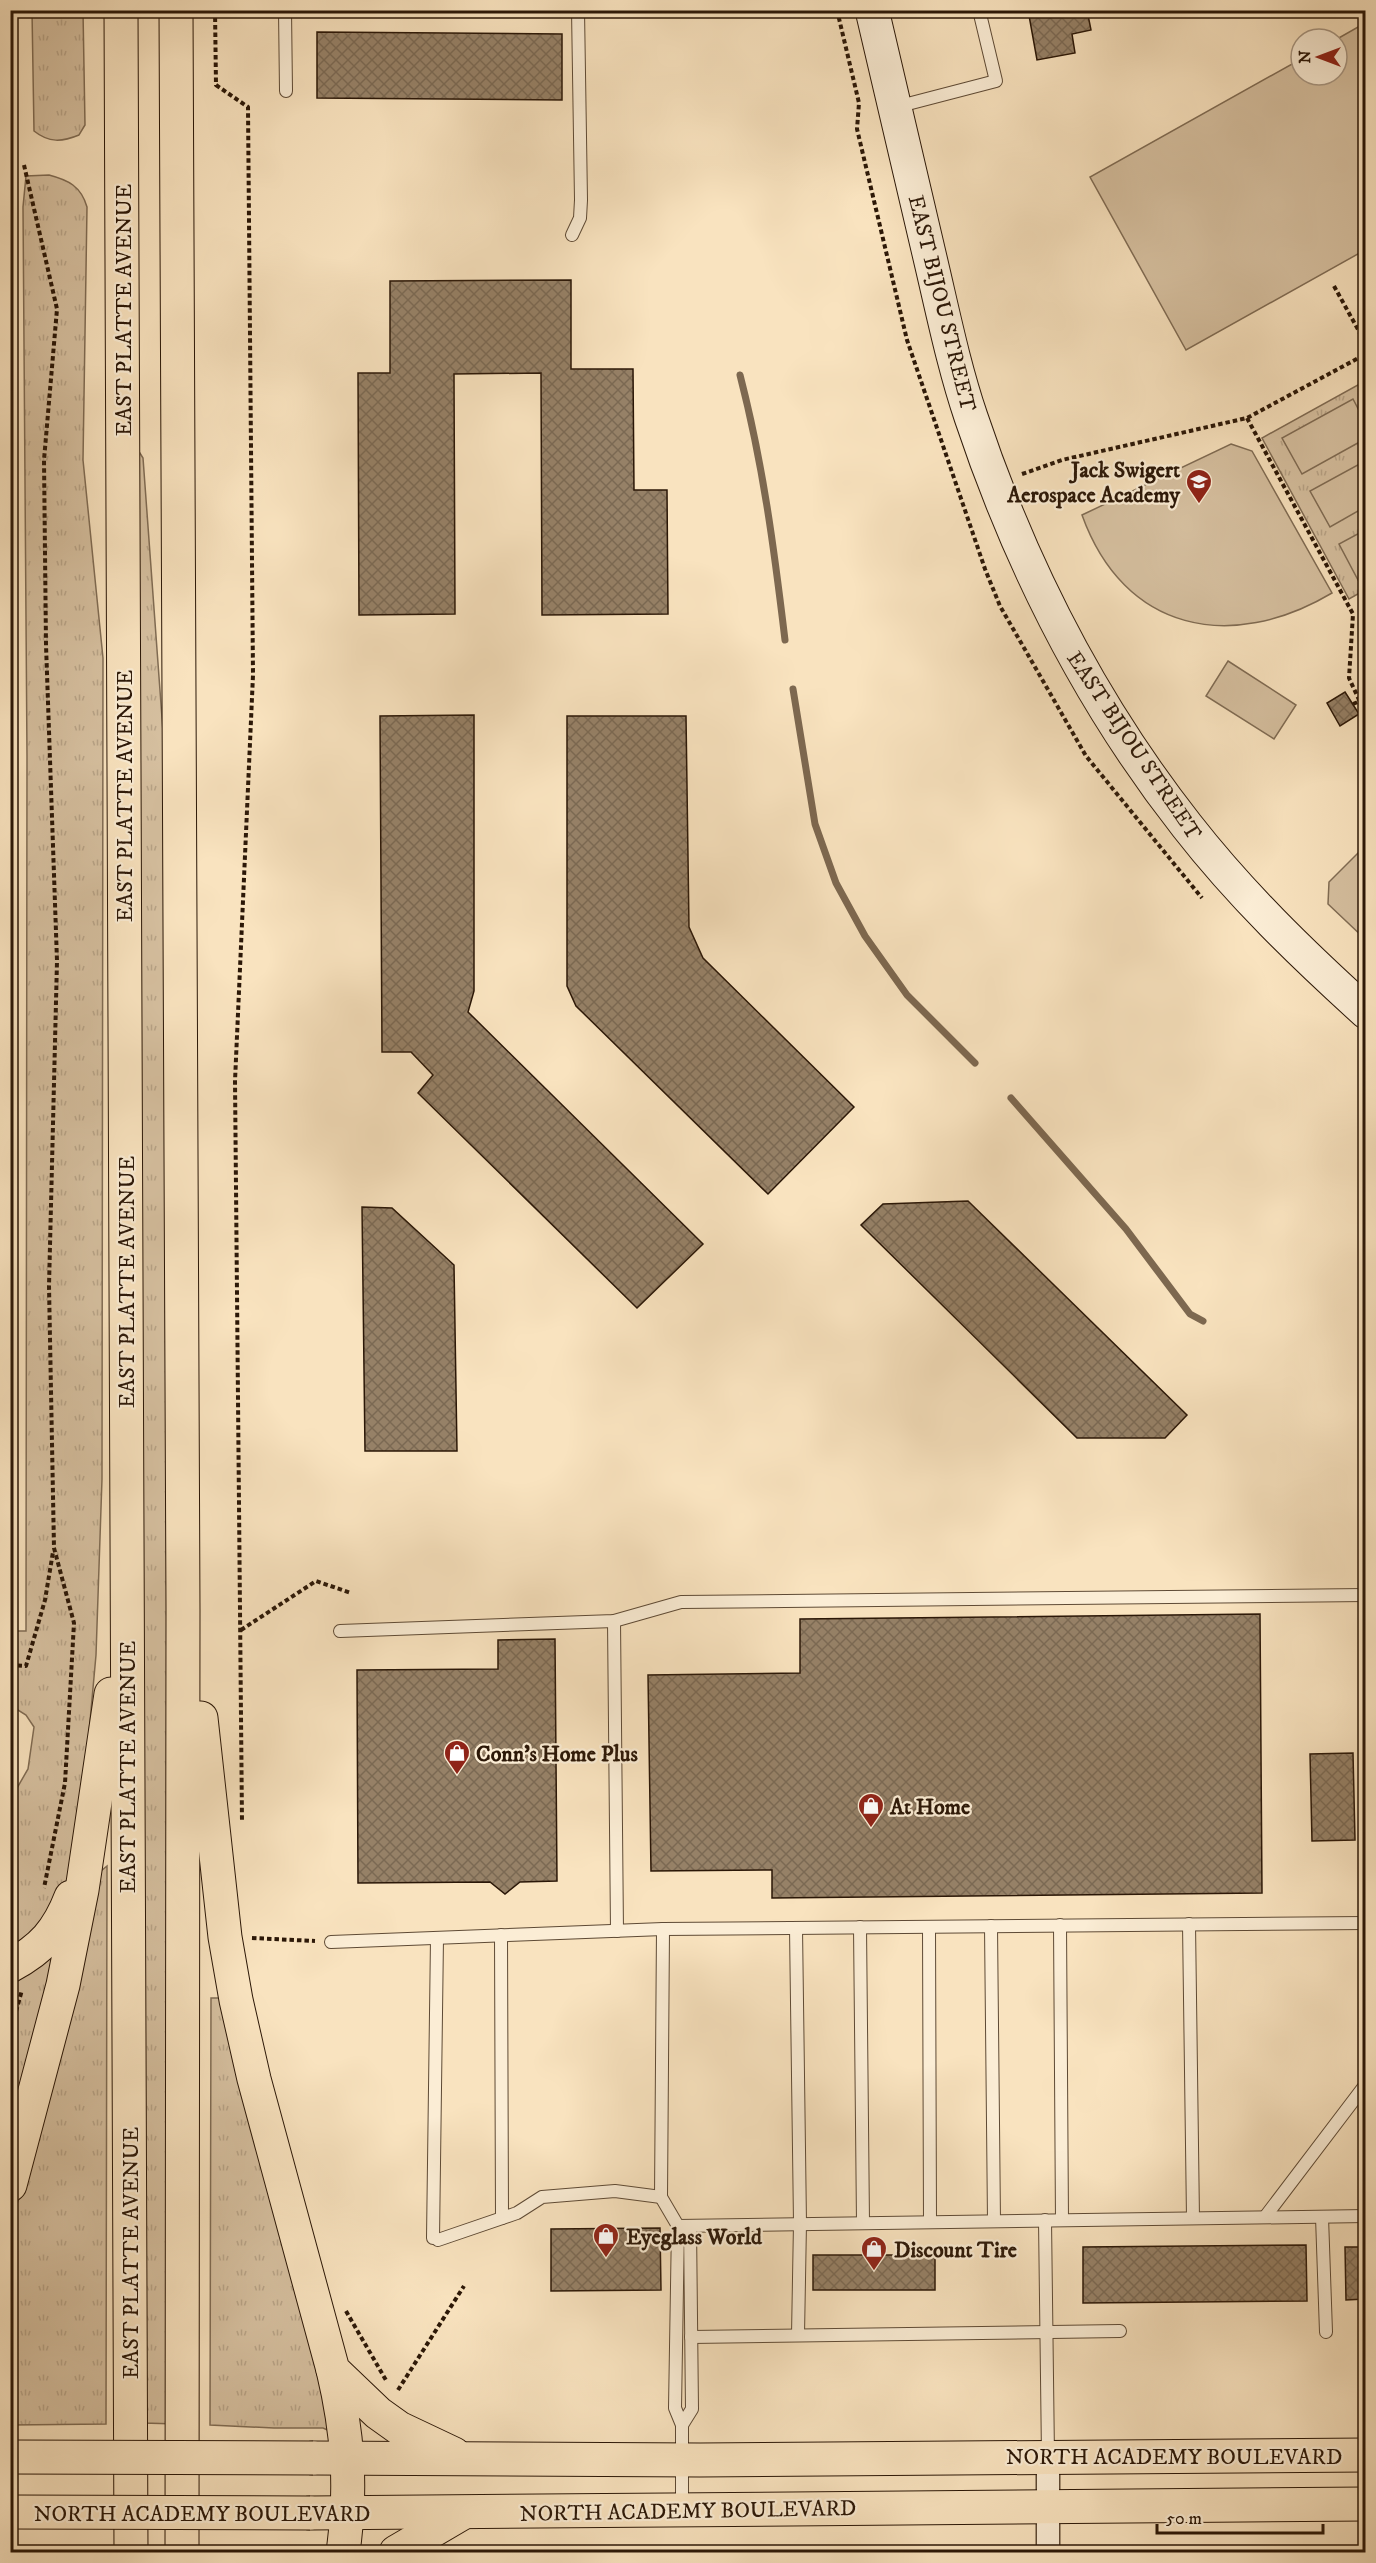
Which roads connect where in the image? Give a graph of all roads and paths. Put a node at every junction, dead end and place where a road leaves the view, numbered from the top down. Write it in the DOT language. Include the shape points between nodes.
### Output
graph roads {
  1 [pos="121,10"];
  2 [pos="176,10"];
  3 [pos="215,10"];
  4 [pos="285,10"];
  5 [pos="578,10"];
  6 [pos="872,10"];
  7 [pos="979,10"];
  8 [pos="286,91"];
  9 [pos="895,107"];
  10 [pos="24,165"];
  11 [pos="572,235"];
  12 [pos="1334,286"];
  13 [pos="1365,344"];
  14 [pos="1365,354"];
  15 [pos="1247,418"];
  16 [pos="1022,474"];
  17 [pos="1359,701"];
  18 [pos="1353,704"];
  19 [pos="1365,715"];
  20 [pos="1365,1012"];
  21 [pos="54,1548"];
  22 [pos="126,1570"];
  23 [pos="351,1593"];
  24 [pos="1365,1595"];
  25 [pos="183,1609"];
  26 [pos="614,1622"];
  27 [pos="241,1630"];
  28 [pos="340,1631"];
  29 [pos="10,1665"];
  30 [pos="242,1826"];
  31 [pos="85,1862"];
  32 [pos="42,1898"];
  33 [pos="1365,1923"];
  34 [pos="1189,1924"];
  35 [pos="1059,1925"];
  36 [pos="991,1926"];
  37 [pos="860,1927"];
  38 [pos="928,1927"];
  39 [pos="250,1928"];
  40 [pos="796,1928"];
  41 [pos="663,1929"];
  42 [pos="617,1931"];
  43 [pos="501,1935"];
  44 [pos="252,1938"];
  45 [pos="437,1938"];
  46 [pos="331,1942"];
  47 [pos="254,1950"];
  48 [pos="20,1961"];
  49 [pos="10,2033"];
  50 [pos="1365,2084"];
  51 [pos="10,2185"];
  52 [pos="661,2197"];
  53 [pos="1365,2216"];
  54 [pos="1265,2217"];
  55 [pos="1322,2217"];
  56 [pos="502,2218"];
  57 [pos="1193,2218"];
  58 [pos="1046,2220"];
  59 [pos="1062,2220"];
  60 [pos="930,2221"];
  61 [pos="994,2221"];
  62 [pos="863,2222"];
  63 [pos="800,2223"];
  64 [pos="684,2226"];
  65 [pos="464,2286"];
  66 [pos="344,2306"];
  67 [pos="1047,2331"];
  68 [pos="1120,2331"];
  69 [pos="1326,2332"];
  70 [pos="798,2335"];
  71 [pos="691,2337"];
  72 [pos="333,2370"];
  73 [pos="388,2384"];
  74 [pos="398,2390"];
  75 [pos="682,2425"];
  76 [pos="1365,2456"];
  77 [pos="10,2457"];
  78 [pos="1048,2457"];
  79 [pos="347,2458"];
  80 [pos="464,2458"];
  81 [pos="682,2460"];
  82 [pos="1365,2504"];
  83 [pos="1047,2506"];
  84 [pos="682,2510"];
  85 [pos="10,2512"];
  86 [pos="464,2512"];
  87 [pos="346,2513"];
  88 [pos="131,2553"];
  89 [pos="182,2553"];
  90 [pos="343,2553"];
  91 [pos="396,2553"];
  92 [pos="1048,2553"];
  1 -- 22 [label="highway, EAST PLATTE AVENUE"];
  2 -- 25 [label="highway"];
  3 -- 27 [label="path" via="216,85 248,107 253,675 235,1082"];
  4 -- 8 [label="lane"];
  5 -- 11 [label="lane" via="581,200 580,218"];
  6 -- 9 [label="street, EAST BIJOU STREET"];
  7 -- 9 [label="lane" via="996,81"];
  9 -- 20 [label="street, EAST BIJOU STREET" via="970,416 1014,534 1062,637 1115,724 1185,825 1272,923"];
  10 -- 21 [label="path" via="57,309 44,460 57,961 49,1286"];
  12 -- 13 [label="path"];
  14 -- 15 [label="path"];
  15 -- 16 [label="path" via="1062,460"];
  15 -- 17 [label="path" via="1353,614 1349,678"];
  17 -- 18 [label="path"];
  17 -- 19 [label="path"];
  21 -- 29 [label="path" via="45,1600 26,1666"];
  21 -- 32 [label="path" via="74,1623 65,1783"];
  22 -- 31 [label="highway"];
  22 -- 88 [label="highway, EAST PLATTE AVENUE"];
  23 -- 27 [label="path" via="316,1581"];
  24 -- 26 [label="lane" via="681,1602"];
  25 -- 72 [label="highway" via="198,1686 225,1937 236,2000"];
  25 -- 89 [label="highway"];
  26 -- 28 [label="lane"];
  26 -- 42 [label="lane"];
  27 -- 30 [label="path"];
  31 -- 48 [label="highway" via="67,1908 39,1949"];
  31 -- 51 [label="highway" via="63,1985"];
  33 -- 34 [label="lane"];
  34 -- 35 [label="lane"];
  34 -- 57 [label="lane"];
  35 -- 36 [label="lane"];
  35 -- 59 [label="lane"];
  36 -- 38 [label="lane"];
  36 -- 61 [label="lane"];
  37 -- 38 [label="lane"];
  37 -- 40 [label="lane"];
  37 -- 62 [label="lane"];
  38 -- 60 [label="lane"];
  39 -- 44 [label="path"];
  40 -- 41 [label="lane"];
  40 -- 63 [label="lane"];
  41 -- 42 [label="lane"];
  41 -- 52 [label="lane"];
  42 -- 43 [label="lane"];
  43 -- 45 [label="lane"];
  43 -- 56 [label="lane"];
  44 -- 46 [label="path"];
  44 -- 47 [label="path"];
  45 -- 46 [label="lane"];
  45 -- 56 [label="lane" via="436,2239"];
  48 -- 49 [label="path"];
  50 -- 54 [label="lane"];
  52 -- 56 [label="lane" via="615,2192 542,2197"];
  52 -- 64 [label="lane"];
  53 -- 55 [label="lane"];
  54 -- 55 [label="lane"];
  54 -- 57 [label="lane"];
  55 -- 69 [label="lane"];
  57 -- 59 [label="lane"];
  58 -- 59 [label="lane"];
  58 -- 61 [label="lane"];
  58 -- 67 [label="lane"];
  60 -- 61 [label="lane"];
  60 -- 62 [label="lane"];
  62 -- 63 [label="lane"];
  63 -- 64 [label="lane"];
  63 -- 70 [label="lane"];
  64 -- 71 [label="lane"];
  64 -- 75 [label="lane" via="675,2408"];
  65 -- 74 [label="path"];
  66 -- 73 [label="path"];
  67 -- 68 [label="lane"];
  67 -- 70 [label="lane"];
  67 -- 78 [label="lane"];
  70 -- 71 [label="lane"];
  71 -- 75 [label="lane" via="692,2409"];
  72 -- 79 [label="highway" via="344,2417"];
  72 -- 80 [label="highway" via="399,2428"];
  75 -- 81 [label="lane"];
  76 -- 78 [label="highway, NORTH ACADEMY BOULEVARD"];
  77 -- 79 [label="highway, NORTH ACADEMY BOULEVARD, bridge"];
  78 -- 81 [label="highway, NORTH ACADEMY BOULEVARD"];
  78 -- 83 [label="street"];
  79 -- 80 [label="highway, NORTH ACADEMY BOULEVARD"];
  79 -- 87 [label="highway"];
  80 -- 81 [label="highway, NORTH ACADEMY BOULEVARD"];
  81 -- 84 [label="lane"];
  82 -- 83 [label="highway, NORTH ACADEMY BOULEVARD"];
  83 -- 84 [label="highway, NORTH ACADEMY BOULEVARD"];
  83 -- 92 [label="street"];
  84 -- 86 [label="highway, NORTH ACADEMY BOULEVARD"];
  85 -- 87 [label="highway, NORTH ACADEMY BOULEVARD, bridge"];
  86 -- 87 [label="highway, NORTH ACADEMY BOULEVARD"];
  86 -- 91 [label="highway"];
  87 -- 90 [label="highway"];
}
